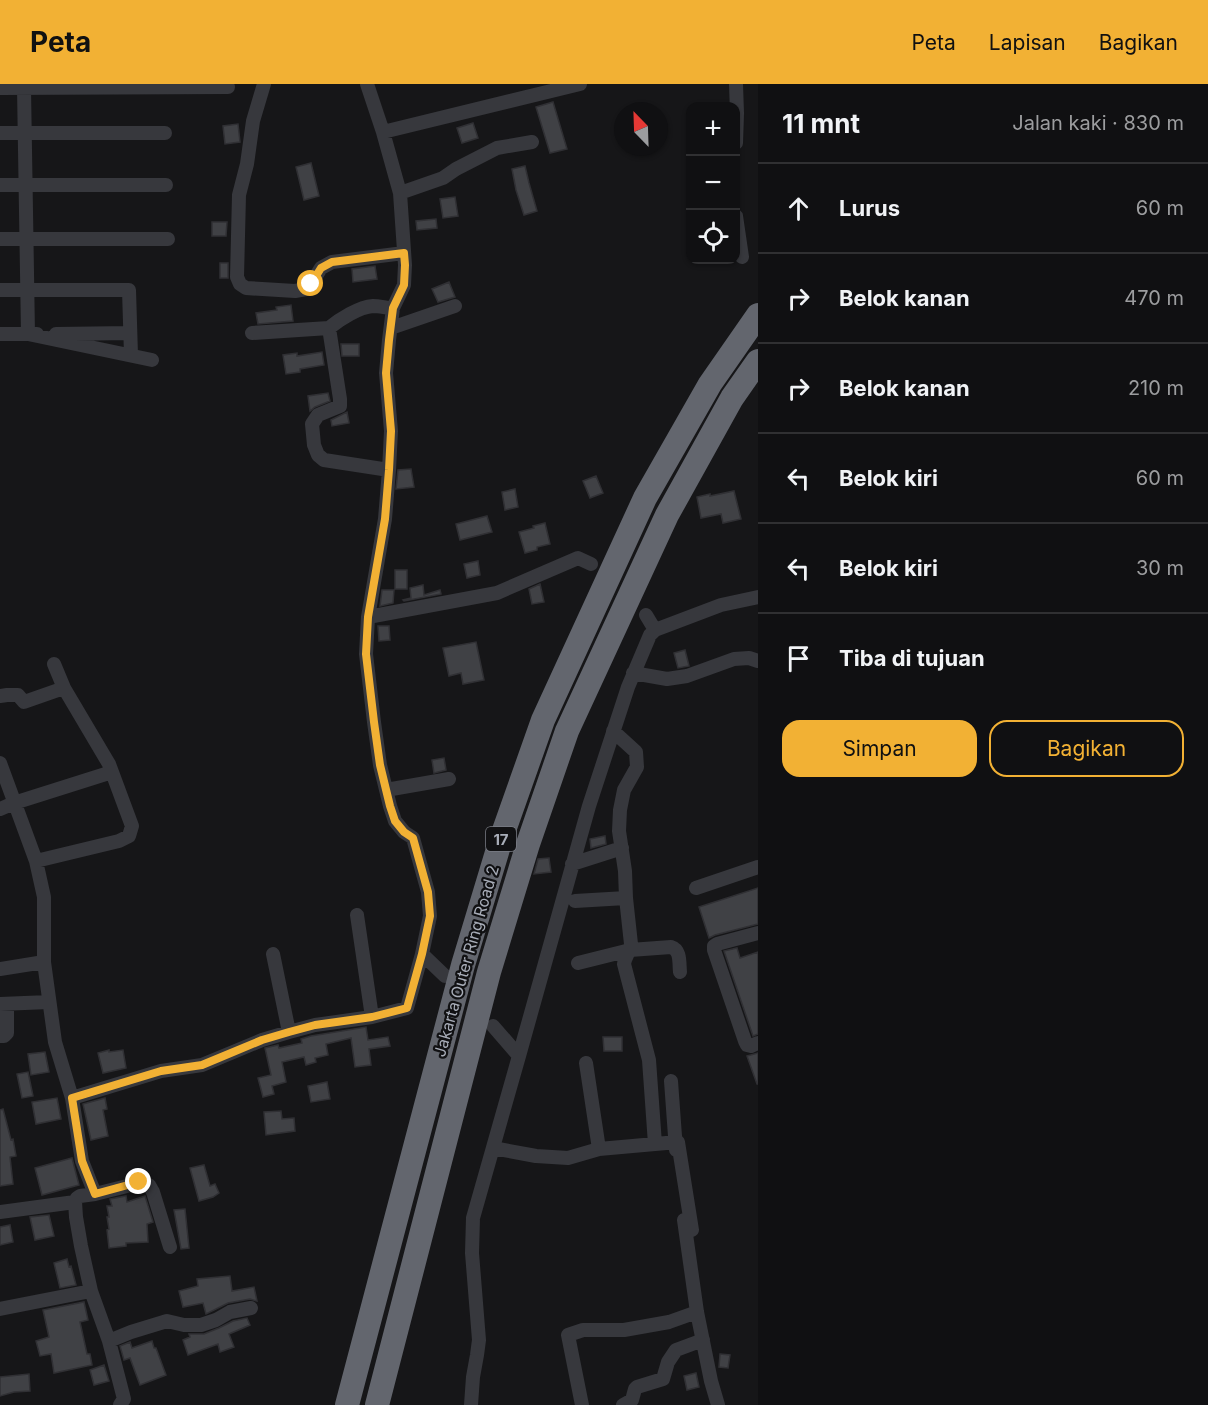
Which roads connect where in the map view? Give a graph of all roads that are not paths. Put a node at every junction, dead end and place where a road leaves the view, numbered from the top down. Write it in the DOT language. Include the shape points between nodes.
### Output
graph roads {
  1 [pos="264,84"];
  2 [pos="367,84"];
  3 [pos="580,84"];
  4 [pos="736,84"];
  5 [pos="183,86"];
  6 [pos="228,87"];
  7 [pos="0,88"];
  8 [pos="24,88"];
  9 [pos="737,102"];
  10 [pos="383,132"];
  11 [pos="0,133"];
  12 [pos="25,133"];
  13 [pos="165,133"];
  14 [pos="532,142"];
  15 [pos="0,185"];
  16 [pos="26,185"];
  17 [pos="166,185"];
  18 [pos="400,193"];
  19 [pos="0,239"];
  20 [pos="26,239"];
  21 [pos="168,239"];
  22 [pos="740,245"];
  23 [pos="404,253"];
  24 [pos="742,257"];
  25 [pos="0,290"];
  26 [pos="27,290"];
  27 [pos="454,306"];
  28 [pos="393,308"];
  29 [pos="758,315"];
  30 [pos="391,327"];
  31 [pos="329,328"];
  32 [pos="130,333"];
  33 [pos="252,333"];
  34 [pos="0,334"];
  35 [pos="28,334"];
  36 [pos="131,355"];
  37 [pos="152,360"];
  38 [pos="758,361"];
  39 [pos="389,470"];
  40 [pos="591,564"];
  41 [pos="758,597"];
  42 [pos="646,615"];
  43 [pos="368,617"];
  44 [pos="655,630"];
  45 [pos="758,661"];
  46 [pos="54,664"];
  47 [pos="633,673"];
  48 [pos="64,688"];
  49 [pos="0,696"];
  50 [pos="613,731"];
  51 [pos="0,763"];
  52 [pos="112,772"];
  53 [pos="449,779"];
  54 [pos="386,790"];
  55 [pos="14,803"];
  56 [pos="0,809"];
  57 [pos="622,848"];
  58 [pos="36,861"];
  59 [pos="572,864"];
  60 [pos="758,867"];
  61 [pos="696,888"];
  62 [pos="626,898"];
  63 [pos="575,901"];
  64 [pos="357,915"];
  65 [pos="758,933"];
  66 [pos="630,950"];
  67 [pos="273,954"];
  68 [pos="422,954"];
  69 [pos="44,962"];
  70 [pos="578,963"];
  71 [pos="0,969"];
  72 [pos="680,972"];
  73 [pos="444,976"];
  74 [pos="49,1002"];
  75 [pos="4,1004"];
  76 [pos="372,1017"];
  77 [pos="493,1026"];
  78 [pos="289,1032"];
  79 [pos="0,1036"];
  80 [pos="758,1043"];
  81 [pos="519,1056"];
  82 [pos="586,1063"];
  83 [pos="72,1098"];
  84 [pos="678,1142"];
  85 [pos="655,1144"];
  86 [pos="493,1148"];
  87 [pos="599,1149"];
  88 [pos="95,1194"];
  89 [pos="75,1202"];
  90 [pos="0,1212"];
  91 [pos="692,1230"];
  92 [pos="170,1247"];
  93 [pos="92,1291"];
  94 [pos="251,1308"];
  95 [pos="0,1309"];
  96 [pos="697,1312"];
  97 [pos="703,1340"];
  98 [pos="109,1341"];
  99 [pos="120,1405"];
  100 [pos="347,1405"];
  101 [pos="377,1405"];
  102 [pos="471,1405"];
  103 [pos="582,1405"];
  104 [pos="623,1405"];
  105 [pos="718,1405"];
  1 -- 23 [label="street" via="239,195 240,284 246,288 306,289 321,268 332,262"];
  2 -- 10 [label="street"];
  3 -- 10 [label="street"];
  4 -- 9 [label="street"];
  5 -- 6 [label="street"];
  5 -- 8 [label="street"];
  7 -- 8 [label="street"];
  8 -- 12 [label="street"];
  10 -- 18 [label="street"];
  11 -- 12 [label="street"];
  12 -- 13 [label="street"];
  12 -- 16 [label="street"];
  14 -- 18 [label="street" via="497,148 443,178"];
  15 -- 16 [label="street"];
  16 -- 17 [label="street"];
  16 -- 20 [label="street"];
  18 -- 23 [label="street"];
  19 -- 20 [label="street"];
  20 -- 21 [label="street"];
  20 -- 26 [label="street"];
  22 -- 24 [label="street"];
  23 -- 28 [label="street" via="404,285"];
  25 -- 26 [label="street"];
  26 -- 32 [label="street" via="129,290"];
  26 -- 35 [label="street"];
  27 -- 30 [label="street"];
  28 -- 30 [label="street"];
  28 -- 31 [label="street" via="371,306"];
  29 -- 100 [label="highway, Jakarta Outer Ring Road 2 / 17" via="710,384 645,498 543,720 463,965"];
  30 -- 39 [label="street" via="386,373 391,431"];
  31 -- 33 [label="street"];
  31 -- 39 [label="street" via="340,406 318,415 312,424 318,455 324,460"];
  32 -- 35 [label="street"];
  32 -- 36 [label="street"];
  34 -- 35 [label="street"];
  35 -- 36 [label="street"];
  36 -- 37 [label="street"];
  38 -- 101 [label="highway, Jakarta Outer Ring Road 2 / 17" via="732,398 667,514 567,731 489,972"];
  39 -- 43 [label="street"];
  40 -- 43 [label="street" via="578,558 497,592"];
  41 -- 44 [label="street" via="721,605"];
  42 -- 44 [label="street"];
  43 -- 54 [label="street" via="366,654"];
  44 -- 47 [label="street"];
  45 -- 47 [label="street" via="749,657 734,659 667,679"];
  46 -- 48 [label="street"];
  47 -- 50 [label="street"];
  48 -- 49 [label="street" via="24,702 18,695"];
  48 -- 52 [label="street"];
  50 -- 57 [label="street" via="636,752 637,767 624,790 620,810"];
  50 -- 59 [label="street"];
  51 -- 55 [label="street"];
  52 -- 55 [label="street"];
  52 -- 58 [label="street" via="132,826 129,836"];
  53 -- 54 [label="street"];
  54 -- 68 [label="street" via="395,821 413,838 428,892 430,916"];
  55 -- 56 [label="street"];
  55 -- 58 [label="street"];
  57 -- 59 [label="street"];
  57 -- 62 [label="street"];
  58 -- 69 [label="street" via="44,897"];
  59 -- 81 [label="street"];
  60 -- 61 [label="street"];
  62 -- 63 [label="street"];
  62 -- 66 [label="street"];
  64 -- 76 [label="street"];
  65 -- 80 [label="street" via="714,946 745,1041 751,1046"];
  66 -- 70 [label="street"];
  66 -- 72 [label="street" via="675,948"];
  66 -- 85 [label="street" via="624,964 649,1060"];
  67 -- 78 [label="street"];
  68 -- 73 [label="street"];
  68 -- 76 [label="street" via="407,1008"];
  69 -- 71 [label="street"];
  69 -- 74 [label="street"];
  74 -- 75 [label="street"];
  74 -- 83 [label="street" via="55,1042"];
  75 -- 79 [label="street" via="7,1034"];
  76 -- 78 [label="street"];
  77 -- 81 [label="street"];
  78 -- 83 [label="street" via="202,1065 161,1071"];
  81 -- 86 [label="street"];
  82 -- 87 [label="street"];
  83 -- 88 [label="street" via="82,1161"];
  84 -- 85 [label="street"];
  84 -- 91 [label="street"];
  84 -- 96 [label="street" via="671,1081 678,1187"];
  85 -- 87 [label="street"];
  86 -- 87 [label="street" via="568,1158"];
  86 -- 102 [label="street" via="473,1218 478,1340"];
  88 -- 89 [label="street" via="80,1196"];
  88 -- 92 [label="street" via="139,1182 149,1185"];
  89 -- 90 [label="street"];
  89 -- 93 [label="street"];
  93 -- 95 [label="street"];
  93 -- 98 [label="street"];
  94 -- 98 [label="street" via="201,1325 167,1321"];
  96 -- 97 [label="street"];
  96 -- 103 [label="street" via="669,1322 624,1330 583,1330 568,1335"];
  97 -- 104 [label="street" via="676,1350 663,1379 637,1387 632,1400"];
  97 -- 105 [label="street"];
  98 -- 99 [label="street" via="124,1399"];
}
